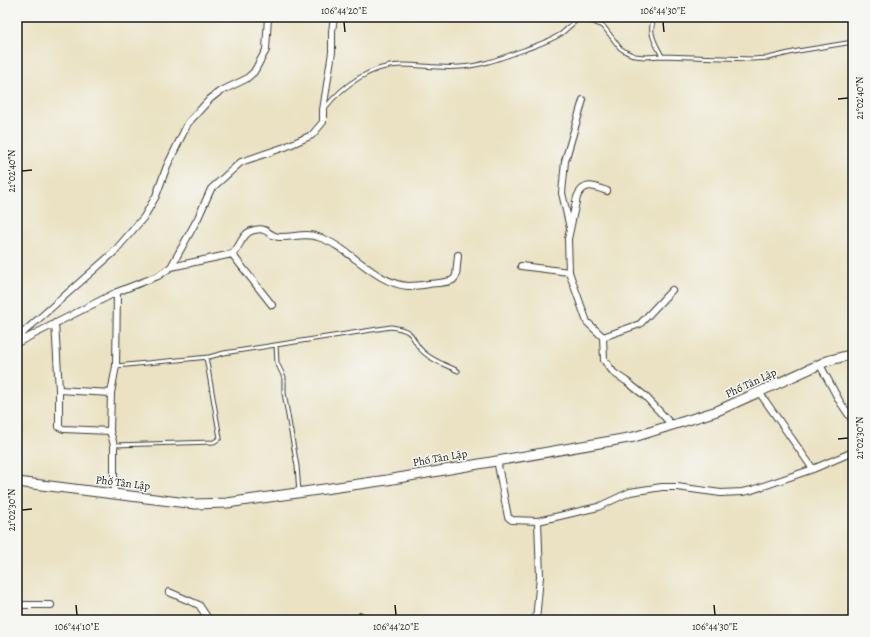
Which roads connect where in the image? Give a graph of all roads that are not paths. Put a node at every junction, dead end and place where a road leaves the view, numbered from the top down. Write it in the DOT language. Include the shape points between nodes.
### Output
graph roads {
  1 [pos="268,17"];
  2 [pos="334,17"];
  3 [pos="578,17"];
  4 [pos="655,17"];
  5 [pos="853,42"];
  6 [pos="662,56"];
  7 [pos="853,94"];
  8 [pos="583,100"];
  9 [pos="322,110"];
  10 [pos="853,115"];
  11 [pos="607,191"];
  12 [pos="570,229"];
  13 [pos="232,254"];
  14 [pos="458,255"];
  15 [pos="171,266"];
  16 [pos="521,266"];
  17 [pos="569,272"];
  18 [pos="672,290"];
  19 [pos="117,292"];
  20 [pos="272,305"];
  21 [pos="55,323"];
  22 [pos="603,337"];
  23 [pos="17,338"];
  24 [pos="17,343"];
  25 [pos="276,345"];
  26 [pos="853,354"];
  27 [pos="206,357"];
  28 [pos="820,365"];
  29 [pos="116,366"];
  30 [pos="458,371"];
  31 [pos="59,390"];
  32 [pos="759,392"];
  33 [pos="111,393"];
  34 [pos="853,421"];
  35 [pos="672,425"];
  36 [pos="110,431"];
  37 [pos="114,445"];
  38 [pos="853,452"];
  39 [pos="498,460"];
  40 [pos="813,469"];
  41 [pos="17,482"];
  42 [pos="299,492"];
  43 [pos="114,494"];
  44 [pos="538,521"];
  45 [pos="169,592"];
  46 [pos="17,605"];
  47 [pos="51,605"];
  48 [pos="209,620"];
  49 [pos="536,620"];
  1 -- 23 [label="street" via="266,50 254,72 246,79 219,92 188,123 152,205 144,217 113,253"];
  2 -- 9 [label="street" via="332,52"];
  3 -- 6 [label="lane" via="604,27 620,48 630,55"];
  3 -- 9 [label="lane" via="557,36 490,62 460,67 402,65 379,69 364,75 338,92"];
  4 -- 6 [label="lane" via="652,35"];
  5 -- 6 [label="lane" via="768,58"];
  7 -- 10 [label="lane" via="850,103"];
  8 -- 12 [label="street" via="565,161 562,193"];
  9 -- 15 [label="street" via="323,122 312,136 241,162 211,188 198,218"];
  11 -- 12 [label="street" via="588,186 580,191"];
  12 -- 17 [label="street"];
  13 -- 14 [label="street" via="251,231 264,230 278,237 299,234 314,236 332,243 388,280 408,286 453,280 456,276"];
  13 -- 15 [label="street"];
  13 -- 20 [label="street"];
  15 -- 19 [label="street" via="158,276"];
  16 -- 17 [label="street"];
  17 -- 22 [label="street" via="587,322"];
  18 -- 22 [label="street" via="640,324"];
  19 -- 21 [label="street"];
  19 -- 29 [label="street"];
  21 -- 24 [label="street"];
  21 -- 31 [label="street"];
  22 -- 35 [label="street" via="604,360 614,373 635,387"];
  25 -- 27 [label="lane"];
  25 -- 30 [label="lane" via="391,327 412,334 417,346 426,355"];
  25 -- 42 [label="lane" via="277,363 284,377 284,393"];
  26 -- 28 [label="main road, Phố Tân Lập"];
  27 -- 29 [label="lane"];
  27 -- 37 [label="lane" via="220,438 214,442"];
  28 -- 32 [label="main road, Phố Tân Lập"];
  28 -- 34 [label="street"];
  29 -- 33 [label="street"];
  31 -- 33 [label="street"];
  31 -- 36 [label="street" via="58,424 61,429"];
  32 -- 35 [label="main road, Phố Tân Lập" via="718,412"];
  32 -- 40 [label="street"];
  33 -- 36 [label="street"];
  35 -- 39 [label="main road, Phố Tân Lập" via="634,437"];
  36 -- 37 [label="street"];
  37 -- 43 [label="street"];
  38 -- 40 [label="street"];
  39 -- 42 [label="main road, Phố Tân Lập" via="387,480"];
  39 -- 44 [label="street" via="508,518"];
  40 -- 44 [label="street" via="752,490 738,492 721,493 670,487 637,491 598,507"];
  41 -- 43 [label="main road, Phố Tân Lập"];
  42 -- 43 [label="main road, Phố Tân Lập" via="195,504"];
  44 -- 49 [label="street" via="540,577"];
  45 -- 48 [label="street" via="199,605"];
  46 -- 47 [label="street"];
}
